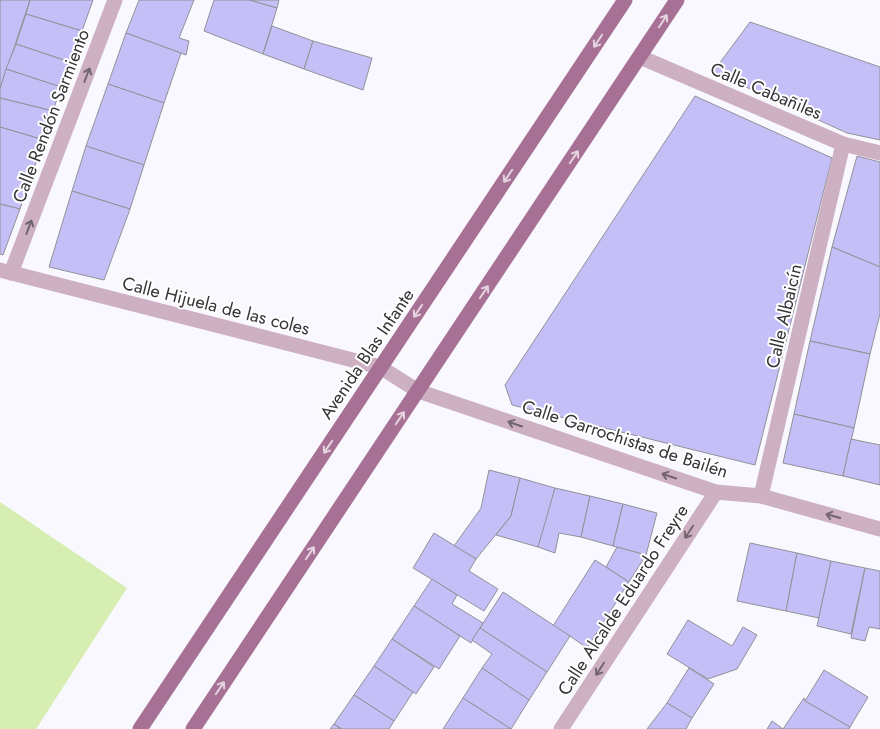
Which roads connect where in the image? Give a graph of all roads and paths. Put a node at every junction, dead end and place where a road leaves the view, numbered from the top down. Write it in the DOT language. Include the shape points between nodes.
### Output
graph roads {
  1 [pos="115,0"];
  2 [pos="625,0"];
  3 [pos="678,0"];
  4 [pos="640,57"];
  5 [pos="843,144"];
  6 [pos="880,153"];
  7 [pos="6,271"];
  8 [pos="380,367"];
  9 [pos="418,391"];
  10 [pos="716,492"];
  11 [pos="761,496"];
  12 [pos="880,529"];
  13 [pos="140,729"];
  14 [pos="193,729"];
  15 [pos="561,729"];
  7 -- 1 [label="street, Calle Rendón Sarmiento, one-way"];
  2 -- 8 [label="main road, Avenida Blas Infante, one-way"];
  4 -- 3 [label="main road, one-way"];
  4 -- 5 [label="street, Calle Cabañiles"];
  9 -- 4 [label="main road, one-way"];
  5 -- 6 [label="street, Calle Cabañiles"];
  5 -- 11 [label="street, Calle Albaicín"];
  7 -- 8 [label="street, Calle Hijuela de las coles"];
  8 -- 9 [label="street, Calle Hijuela de las coles"];
  8 -- 13 [label="main road, Avenida Blas Infante, one-way"];
  10 -- 9 [label="street, Calle Garrochistas de Bailén, one-way"];
  14 -- 9 [label="main road, one-way"];
  10 -- 11 [label="street, Calle Garrochistas de Bailén"];
  10 -- 15 [label="street, Calle Alcalde Eduardo Freyre, one-way"];
  12 -- 11 [label="street, Calle Garrochistas de Bailén, one-way"];
}
